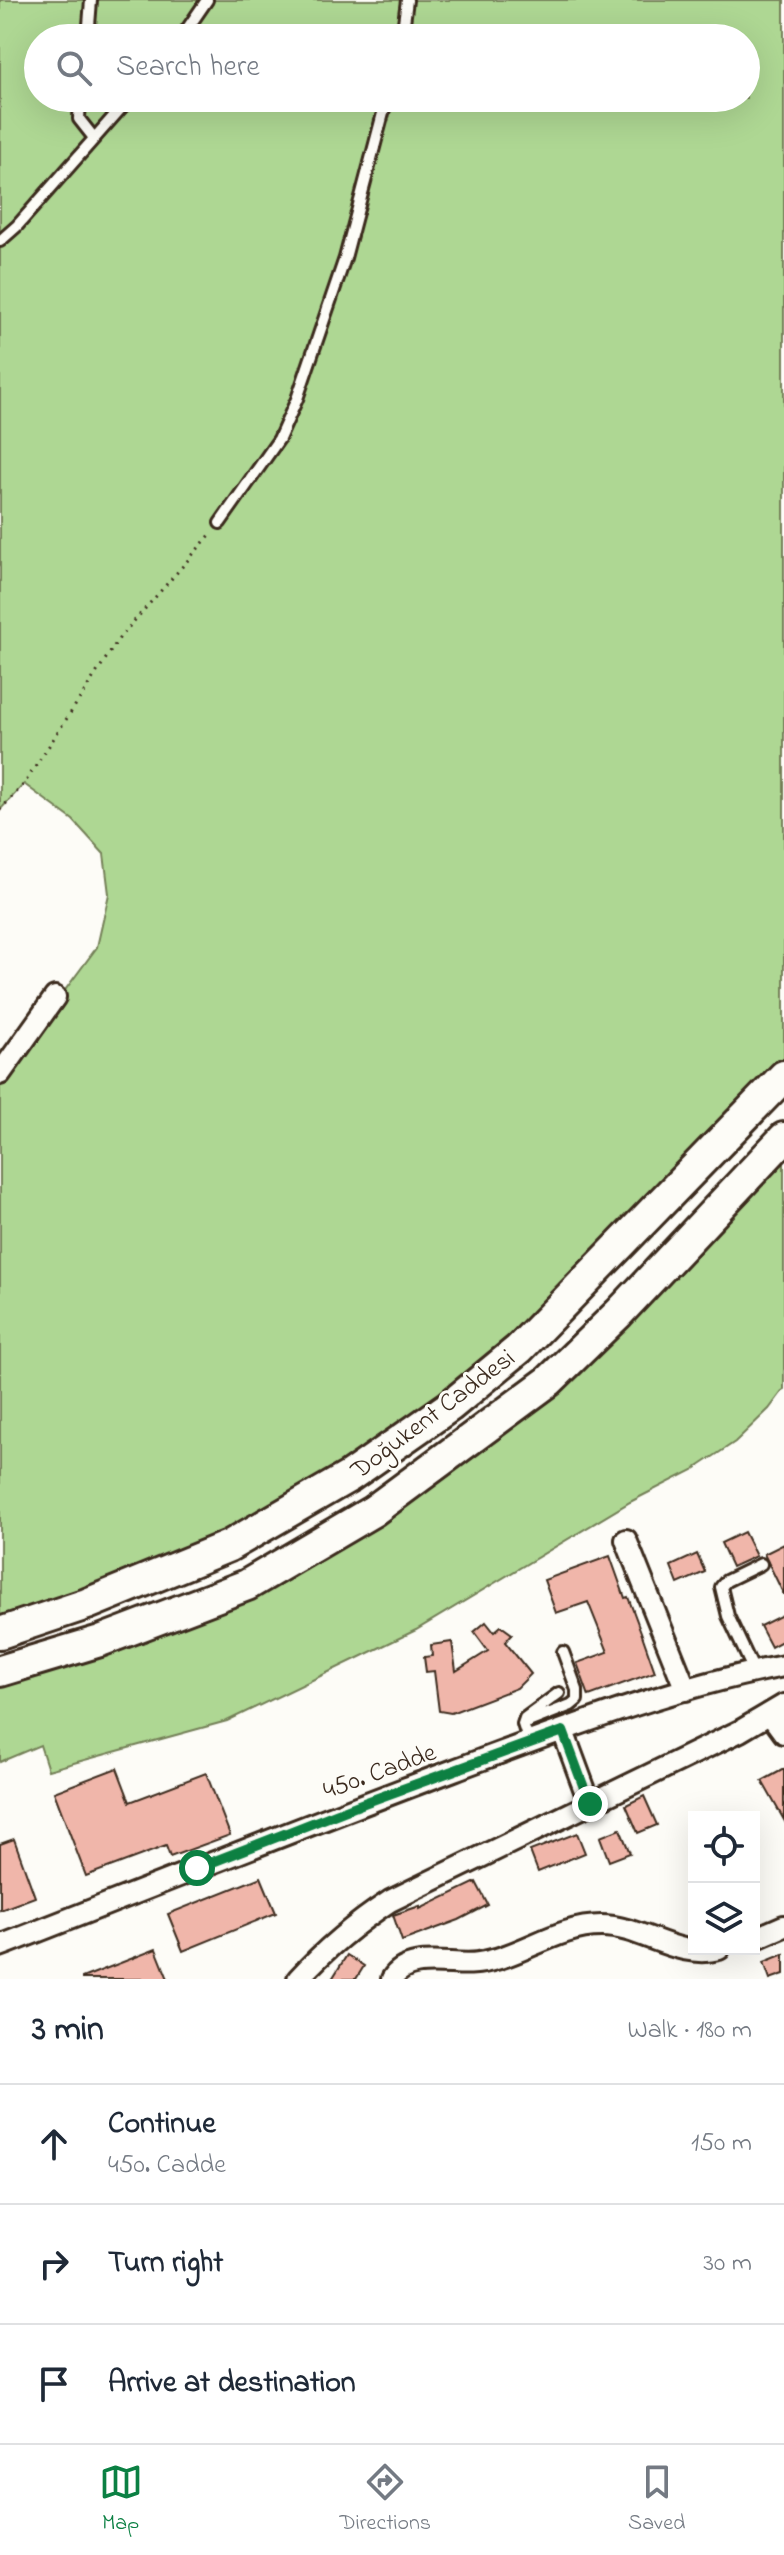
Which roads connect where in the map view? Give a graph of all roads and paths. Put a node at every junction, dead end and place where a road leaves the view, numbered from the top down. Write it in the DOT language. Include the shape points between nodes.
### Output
graph roads {
  1 [pos="91,0"];
  2 [pos="207,0"];
  3 [pos="407,0"];
  4 [pos="89,24"];
  5 [pos="191,24"];
  6 [pos="404,24"];
  7 [pos="79,112"];
  8 [pos="117,112"];
  9 [pos="383,112"];
  10 [pos="94,138"];
  11 [pos="0,241"];
  12 [pos="220,523"];
  13 [pos="0,810"];
  14 [pos="55,997"];
  15 [pos="0,1074"];
  16 [pos="784,1076"];
  17 [pos="784,1138"];
  18 [pos="626,1540"];
  19 [pos="761,1564"];
  20 [pos="0,1633"];
  21 [pos="563,1652"];
  22 [pos="784,1666"];
  23 [pos="0,1671"];
  24 [pos="754,1671"];
  25 [pos="686,1690"];
  26 [pos="559,1693"];
  27 [pos="777,1710"];
  28 [pos="563,1731"];
  29 [pos="526,1733"];
  30 [pos="784,1733"];
  31 [pos="590,1804"];
  32 [pos="784,1926"];
  33 [pos="760,1936"];
  34 [pos="0,1946"];
  35 [pos="688,1949"];
  36 [pos="298,1979"];
  37 [pos="392,1979"];
  1 -- 4 [label="lane"];
  2 -- 5 [label="lane"];
  3 -- 6 [label="lane"];
  7 -- 10 [label="lane"];
  8 -- 10 [label="lane"];
  9 -- 12 [label="lane" via="345,258 297,399 279,439"];
  10 -- 11 [label="lane"];
  12 -- 13 [label="path" via="120,637 24,784"];
  14 -- 15 [label="street"];
  16 -- 20 [label="main road, Doğukent Caddesi" via="529,1339 450,1406 350,1476 229,1546"];
  17 -- 23 [label="main road, Doğukent Caddesi" via="549,1381 373,1511 247,1585 100,1641"];
  18 -- 25 [label="street"];
  19 -- 24 [label="lane" via="721,1587 728,1616"];
  21 -- 29 [label="lane" via="577,1700"];
  22 -- 24 [label="street, 450. Cadde"];
  24 -- 25 [label="street, 450. Cadde"];
  25 -- 28 [label="street, 450. Cadde"];
  26 -- 29 [label="lane" via="527,1715"];
  27 -- 30 [label="street"];
  27 -- 31 [label="street"];
  28 -- 29 [label="street, 450. Cadde"];
  28 -- 31 [label="street"];
  29 -- 34 [label="street, 450. Cadde"];
  31 -- 36 [label="street" via="390,1901 351,1926"];
  32 -- 33 [label="street"];
  35 -- 37 [label="street" via="604,1926 577,1928 499,1960 412,1965"];
}
